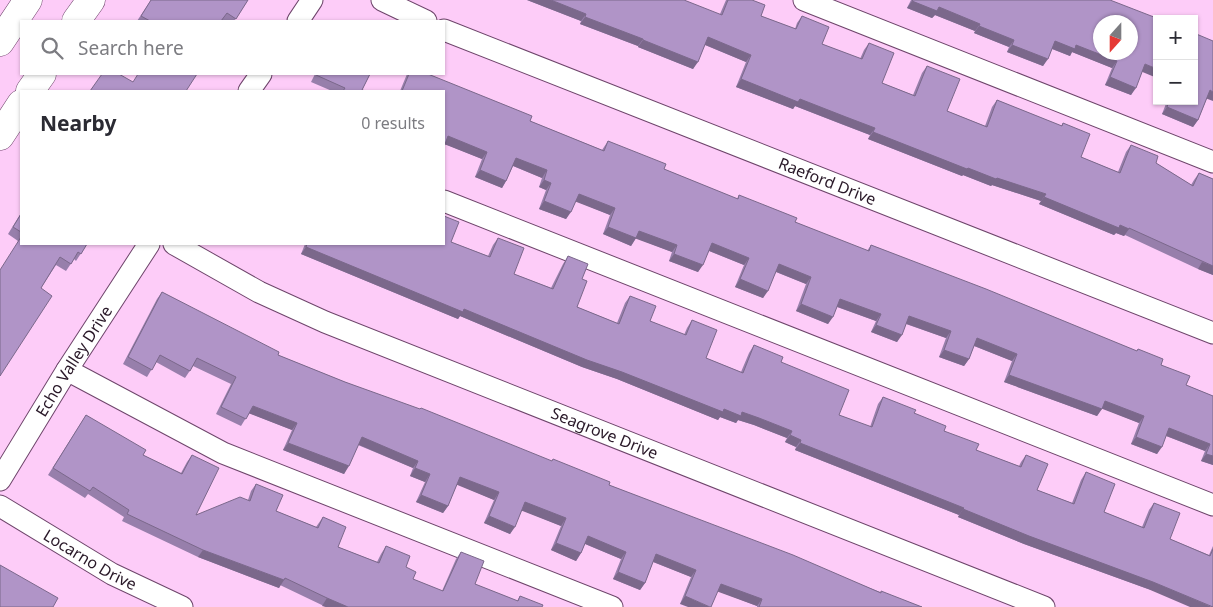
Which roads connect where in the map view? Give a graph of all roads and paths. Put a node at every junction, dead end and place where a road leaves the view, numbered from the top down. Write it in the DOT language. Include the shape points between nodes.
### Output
graph roads {
  1 [pos="28,0"];
  2 [pos="91,0"];
  3 [pos="312,0"];
  4 [pos="382,0"];
  5 [pos="804,0"];
  6 [pos="77,20"];
  7 [pos="299,20"];
  8 [pos="424,20"];
  9 [pos="445,30"];
  10 [pos="0,42"];
  11 [pos="41,75"];
  12 [pos="260,75"];
  13 [pos="31,90"];
  14 [pos="250,90"];
  15 [pos="20,106"];
  16 [pos="0,136"];
  17 [pos="1213,162"];
  18 [pos="445,201"];
  19 [pos="148,245"];
  20 [pos="176,245"];
  21 [pos="1213,333"];
  22 [pos="67,370"];
  23 [pos="0,480"];
  24 [pos="1213,505"];
  25 [pos="0,506"];
  26 [pos="182,607"];
  27 [pos="612,607"];
  28 [pos="1044,607"];
  1 -- 10 [label="main road"];
  2 -- 6 [label="main road"];
  3 -- 7 [label="street"];
  4 -- 8 [label="street"];
  5 -- 17 [label="street"];
  9 -- 21 [label="street, Raeford Drive"];
  11 -- 13 [label="main road"];
  12 -- 14 [label="street"];
  15 -- 16 [label="main road"];
  18 -- 24 [label="street"];
  19 -- 22 [label="street, Echo Valley Drive"];
  20 -- 28 [label="street, Seagrove Drive" via="259,292 325,322"];
  22 -- 23 [label="street, Echo Valley Drive"];
  22 -- 27 [label="street" via="223,453"];
  25 -- 26 [label="street, Locarno Drive" via="112,574"];
}
